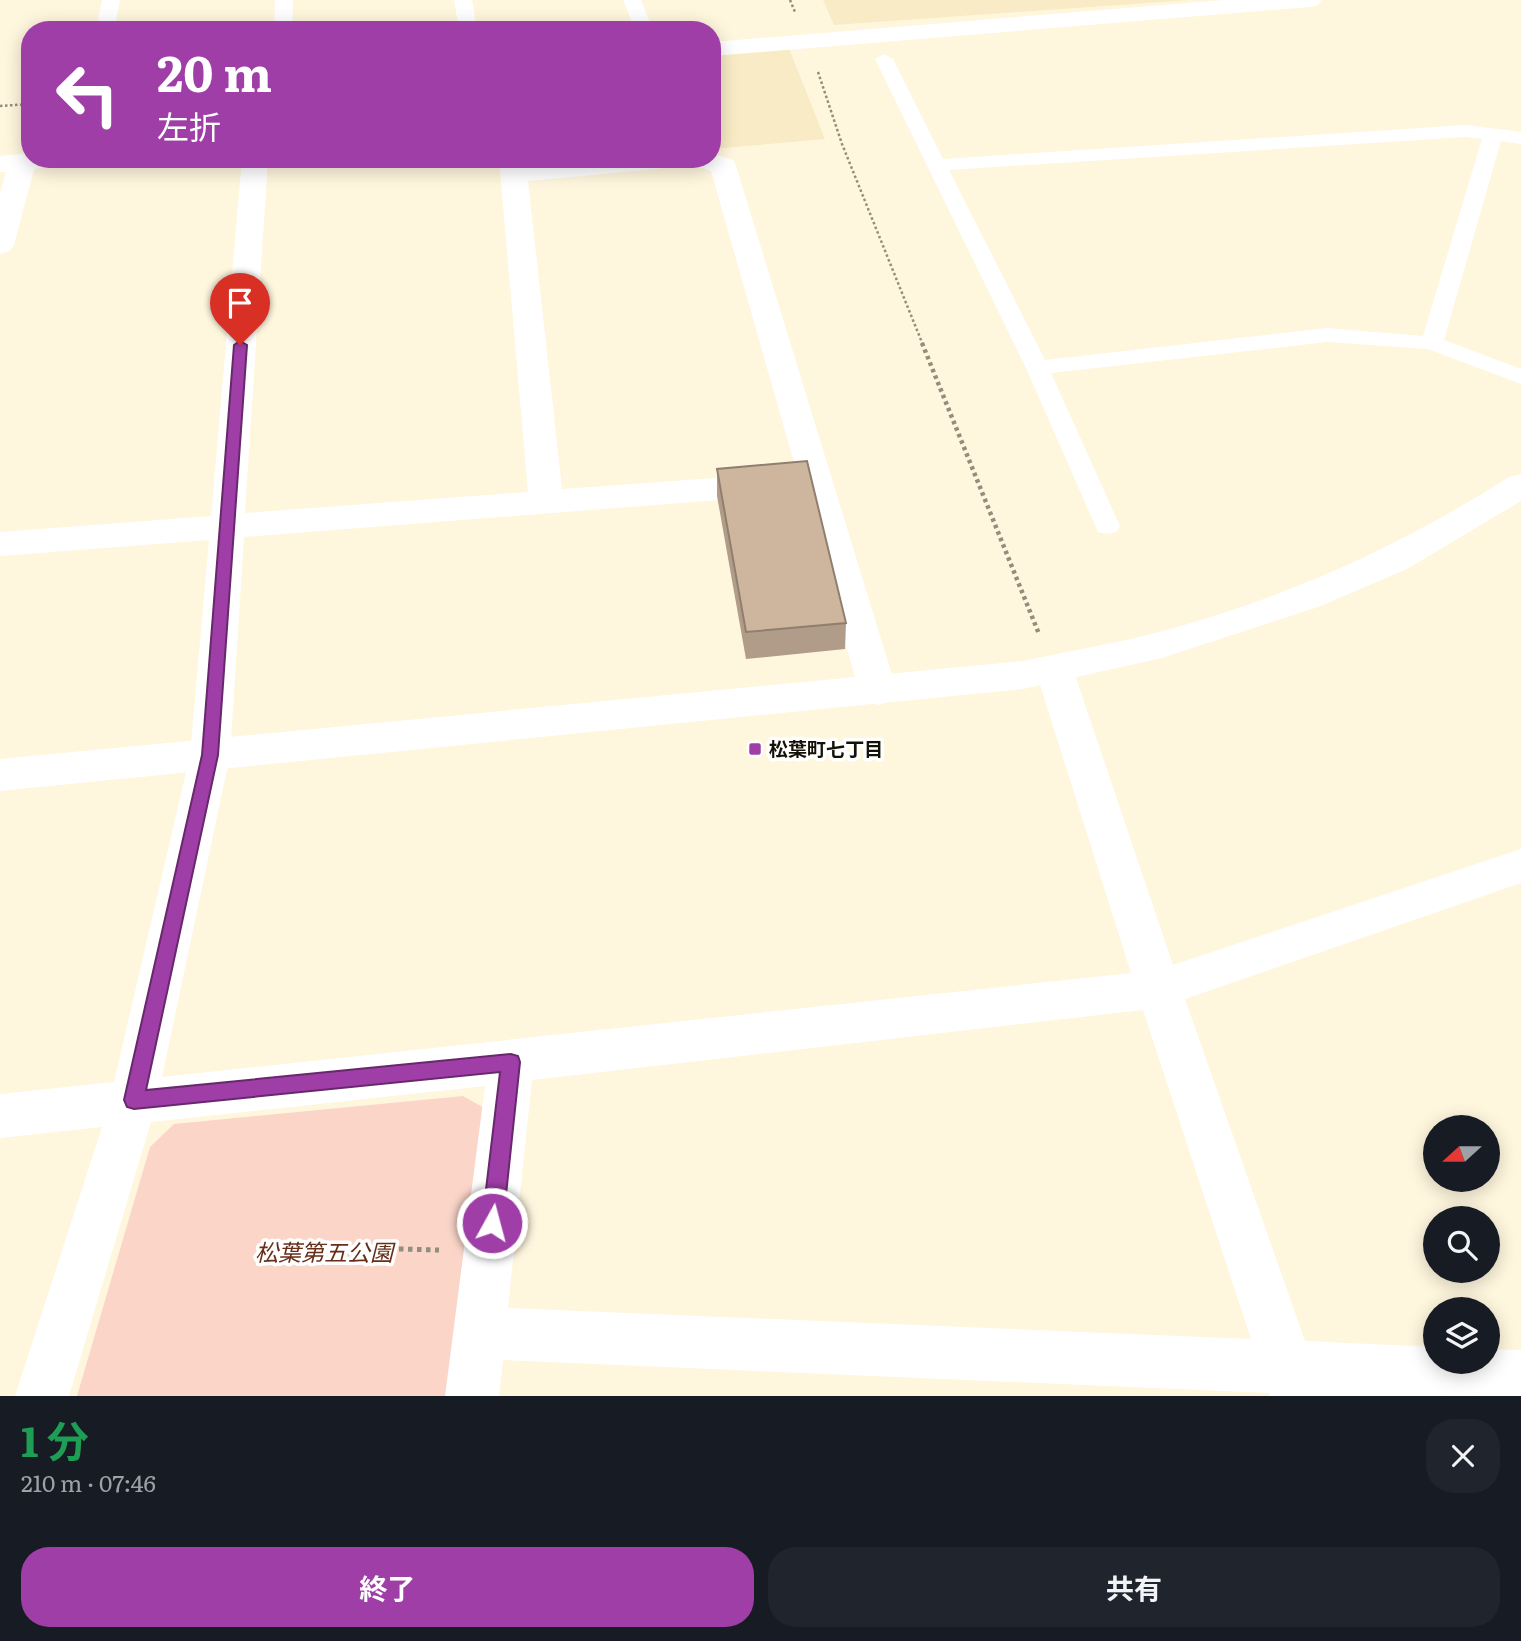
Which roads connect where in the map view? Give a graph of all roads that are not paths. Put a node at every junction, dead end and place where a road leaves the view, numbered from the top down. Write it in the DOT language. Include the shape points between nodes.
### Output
graph roads {
  1 [pos="111,0"];
  2 [pos="284,0"];
  3 [pos="463,0"];
  4 [pos="632,0"];
  5 [pos="1310,0"];
  6 [pos="107,21"];
  7 [pos="283,21"];
  8 [pos="466,21"];
  9 [pos="640,21"];
  10 [pos="721,48"];
  11 [pos="884,58"];
  12 [pos="1493,134"];
  13 [pos="1521,138"];
  14 [pos="11,163"];
  15 [pos="721,165"];
  16 [pos="936,165"];
  17 [pos="254,168"];
  18 [pos="513,168"];
  19 [pos="0,245"];
  20 [pos="1432,343"];
  21 [pos="1037,368"];
  22 [pos="1521,377"];
  23 [pos="818,481"];
  24 [pos="1521,485"];
  25 [pos="546,502"];
  26 [pos="226,526"];
  27 [pos="1107,526"];
  28 [pos="0,544"];
  29 [pos="1042,652"];
  30 [pos="878,691"];
  31 [pos="210,755"];
  32 [pos="0,775"];
  33 [pos="1521,866"];
  34 [pos="1158,989"];
  35 [pos="511,1062"];
  36 [pos="134,1100"];
  37 [pos="0,1116"];
  38 [pos="479,1332"];
  39 [pos="1521,1377"];
  40 [pos="1292,1381"];
  41 [pos="42,1396"];
  42 [pos="472,1396"];
  1 -- 6 [label="lane"];
  2 -- 7 [label="lane"];
  3 -- 8 [label="lane"];
  4 -- 9 [label="lane"];
  5 -- 10 [label="street"];
  11 -- 16 [label="lane"];
  12 -- 13 [label="lane"];
  12 -- 16 [label="lane" via="1466,131"];
  12 -- 20 [label="lane"];
  14 -- 19 [label="street"];
  15 -- 23 [label="street"];
  16 -- 21 [label="lane"];
  17 -- 26 [label="street"];
  18 -- 25 [label="street"];
  20 -- 21 [label="lane" via="1327,335"];
  20 -- 22 [label="lane"];
  21 -- 27 [label="lane"];
  23 -- 25 [label="street"];
  23 -- 30 [label="street"];
  24 -- 29 [label="street" via="1394,559 1306,598 1162,645"];
  25 -- 26 [label="street"];
  26 -- 28 [label="street"];
  26 -- 31 [label="street"];
  29 -- 30 [label="street" via="1023,675"];
  29 -- 34 [label="street"];
  30 -- 31 [label="street"];
  31 -- 32 [label="street"];
  31 -- 36 [label="street"];
  33 -- 34 [label="street"];
  34 -- 35 [label="street"];
  34 -- 40 [label="street"];
  35 -- 36 [label="street"];
  35 -- 38 [label="street"];
  36 -- 37 [label="street"];
  36 -- 41 [label="street"];
  38 -- 40 [label="street"];
  38 -- 42 [label="street"];
  39 -- 40 [label="street"];
}
